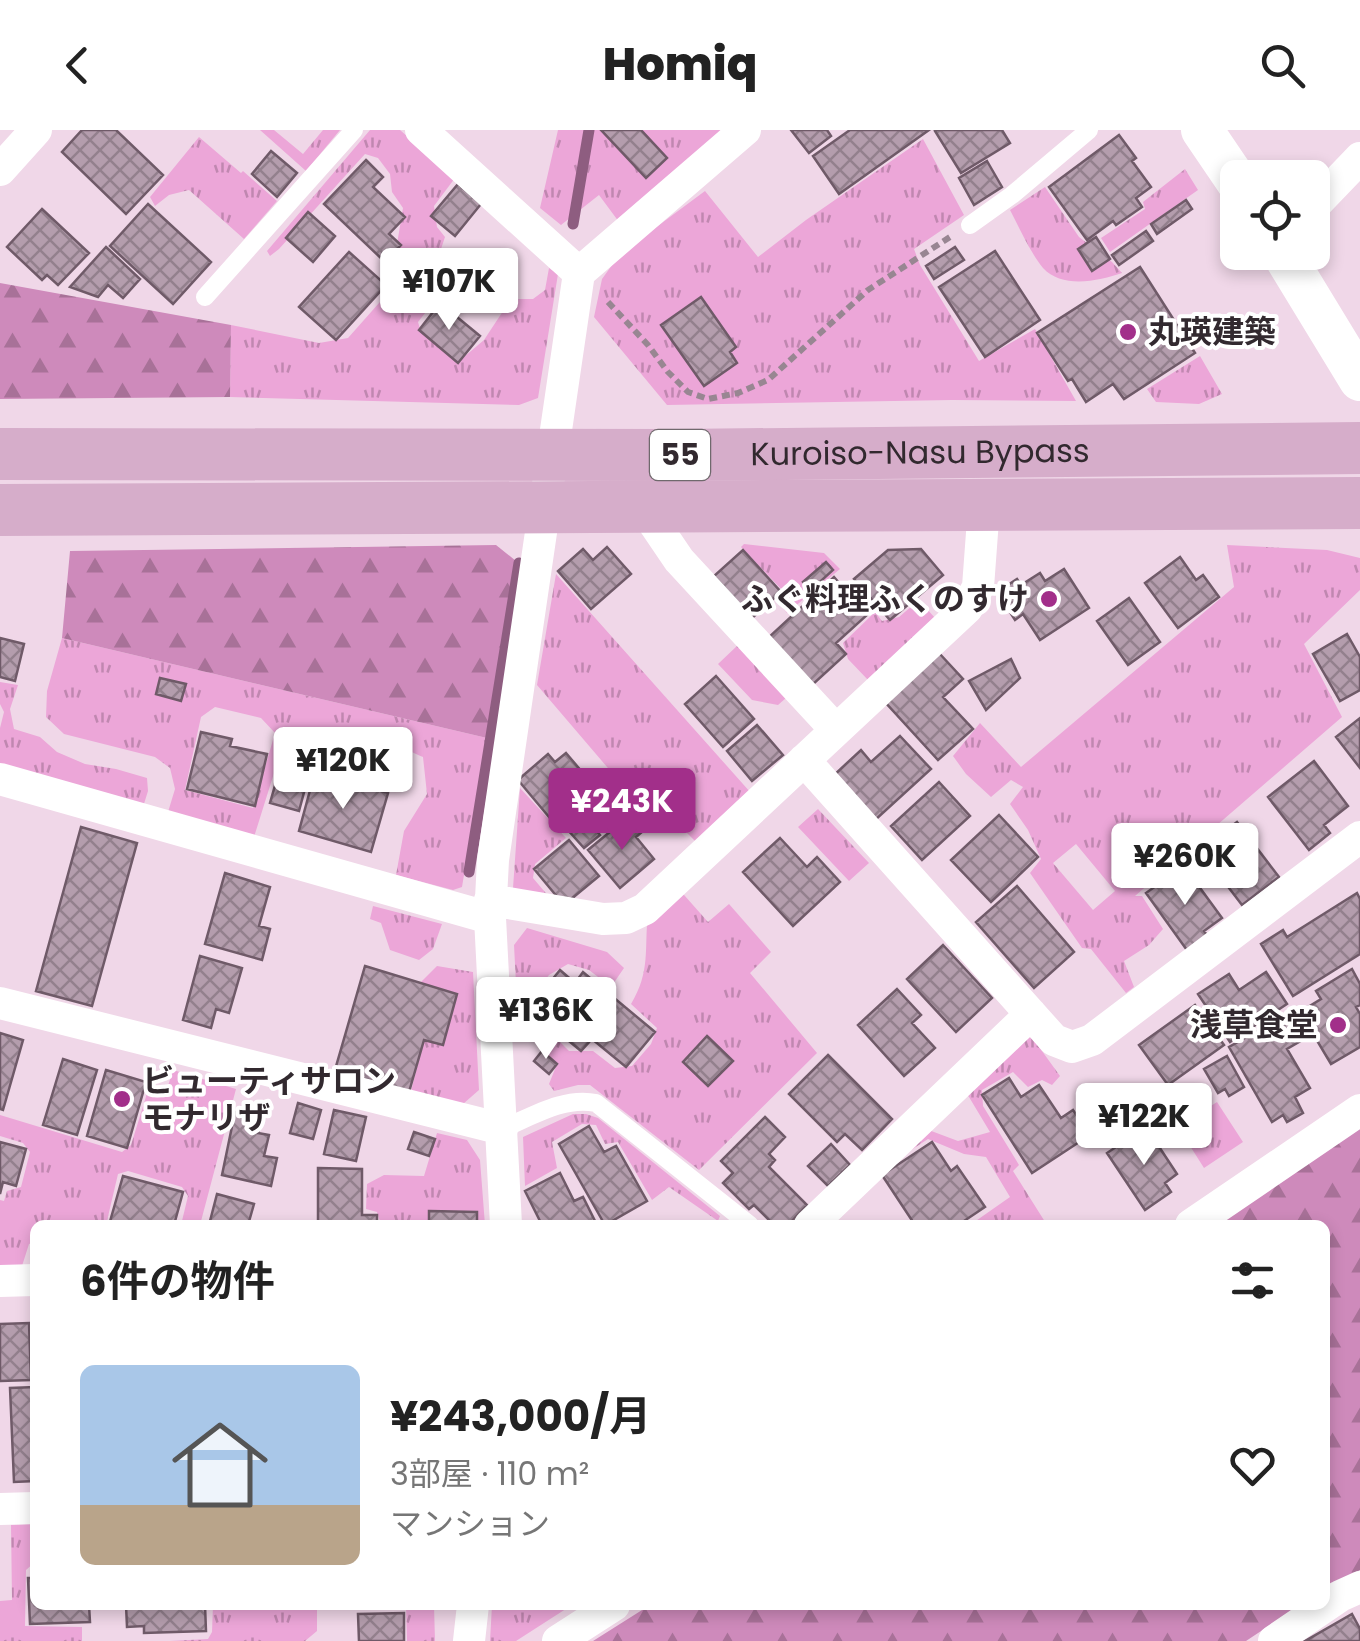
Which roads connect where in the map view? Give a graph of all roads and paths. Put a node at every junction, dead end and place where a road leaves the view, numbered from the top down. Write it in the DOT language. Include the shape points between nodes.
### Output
graph roads {
  1 [pos="36,130"];
  2 [pos="354,130"];
  3 [pos="421,130"];
  4 [pos="745,130"];
  5 [pos="1090,130"];
  6 [pos="1202,130"];
  7 [pos="1360,158"];
  8 [pos="1222,160"];
  9 [pos="0,170"];
  10 [pos="1330,189"];
  11 [pos="970,225"];
  12 [pos="1293,270"];
  13 [pos="578,272"];
  14 [pos="205,297"];
  15 [pos="1360,380"];
  16 [pos="1360,448"];
  17 [pos="0,454"];
  18 [pos="554,455"];
  19 [pos="1360,503"];
  20 [pos="984,506"];
  21 [pos="546,508"];
  22 [pos="643,508"];
  23 [pos="0,510"];
  24 [pos="836,730"];
  25 [pos="804,760"];
  26 [pos="0,779"];
  27 [pos="1360,836"];
  28 [pos="490,909"];
  29 [pos="0,1003"];
  30 [pos="1031,1014"];
  31 [pos="1360,1110"];
  32 [pos="502,1129"];
  33 [pos="506,1220"];
  34 [pos="744,1220"];
  35 [pos="815,1220"];
  36 [pos="1198,1220"];
  37 [pos="30,1280"];
  38 [pos="0,1281"];
  39 [pos="30,1508"];
  40 [pos="0,1509"];
  41 [pos="1360,1587"];
  42 [pos="1330,1603"];
  43 [pos="473,1610"];
  44 [pos="606,1610"];
  45 [pos="1319,1610"];
  46 [pos="469,1641"];
  47 [pos="558,1641"];
  48 [pos="1274,1641"];
  1 -- 9 [label="street"];
  2 -- 14 [label="lane"];
  3 -- 13 [label="street"];
  4 -- 13 [label="street"];
  5 -- 11 [label="lane"];
  6 -- 8 [label="street"];
  7 -- 10 [label="street"];
  11 -- 13 [label="path" via="868,290 768,380 708,400 688,392"];
  12 -- 15 [label="street"];
  13 -- 18 [label="street"];
  16 -- 18 [label="main road, Kuroiso-Nasu Bypass / 55"];
  17 -- 18 [label="main road, Kuroiso-Nasu Bypass / 55"];
  18 -- 21 [label="street"];
  19 -- 20 [label="main road, Kuroiso-Nasu Bypass / 55"];
  20 -- 22 [label="main road, Kuroiso-Nasu Bypass / 55"];
  20 -- 24 [label="street" via="978,587 967,608"];
  21 -- 22 [label="main road, Kuroiso-Nasu Bypass / 55"];
  21 -- 23 [label="main road, Kuroiso-Nasu Bypass / 55"];
  21 -- 28 [label="street"];
  22 -- 24 [label="street" via="679,560"];
  24 -- 25 [label="street"];
  25 -- 28 [label="street" via="645,909 603,920"];
  25 -- 30 [label="street"];
  26 -- 28 [label="street"];
  27 -- 30 [label="street" via="1092,1040 1072,1047 1054,1040"];
  28 -- 32 [label="street"];
  29 -- 32 [label="street"];
  30 -- 35 [label="street"];
  31 -- 36 [label="street"];
  32 -- 33 [label="street"];
  32 -- 34 [label="lane" via="570,1102 596,1103"];
  37 -- 38 [label="street"];
  39 -- 40 [label="street"];
  41 -- 42 [label="street"];
  43 -- 46 [label="street"];
  44 -- 47 [label="street"];
  45 -- 48 [label="street"];
}
